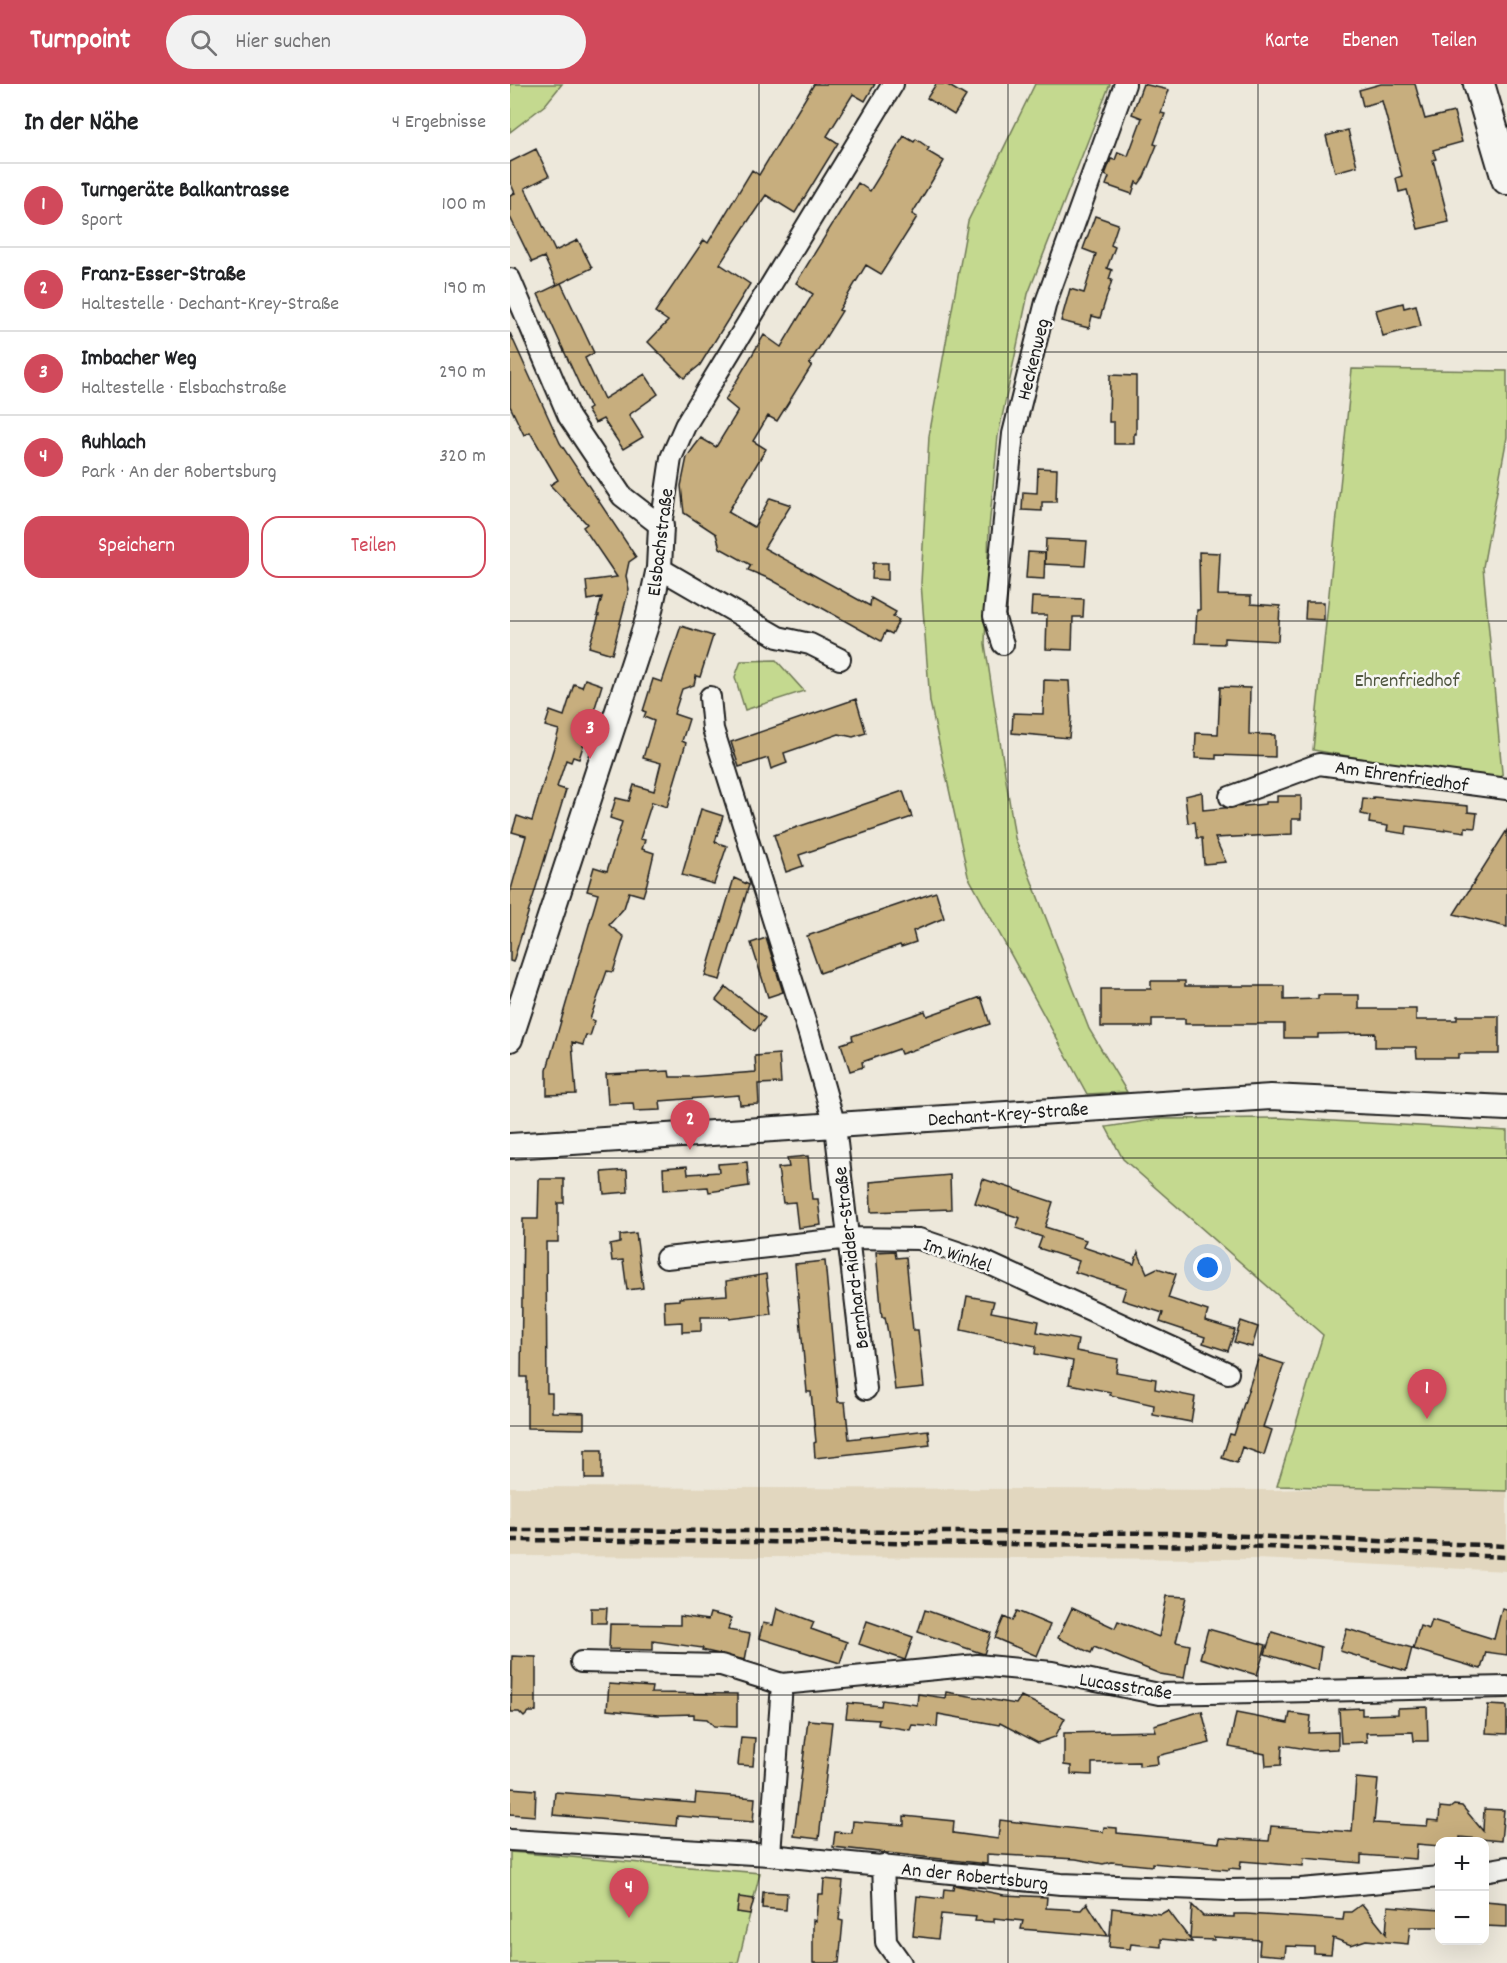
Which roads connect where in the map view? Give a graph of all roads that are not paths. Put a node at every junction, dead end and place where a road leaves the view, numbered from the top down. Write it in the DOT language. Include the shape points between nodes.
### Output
graph roads {
  1 [pos="893,84"];
  2 [pos="1125,84"];
  3 [pos="1479,84"];
  4 [pos="1507,179"];
  5 [pos="510,279"];
  6 [pos="661,526"];
  7 [pos="659,568"];
  8 [pos="1004,644"];
  9 [pos="840,659"];
  10 [pos="710,697"];
  11 [pos="1507,789"];
  12 [pos="1230,797"];
  13 [pos="510,1039"];
  14 [pos="1507,1108"];
  15 [pos="835,1126"];
  16 [pos="510,1146"];
  17 [pos="848,1238"];
  18 [pos="666,1258"];
  19 [pos="1228,1373"];
  20 [pos="866,1389"];
  21 [pos="581,1662"];
  22 [pos="782,1684"];
  23 [pos="1507,1687"];
  24 [pos="510,1840"];
  25 [pos="770,1855"];
  26 [pos="883,1865"];
  27 [pos="1507,1867"];
  28 [pos="1489,1870"];
  29 [pos="1435,1878"];
  30 [pos="901,1963"];
  1 -- 6 [label="street, Elsbachstraße" via="685,426 670,458"];
  2 -- 8 [label="street, Heckenweg" via="1046,302 1013,434 994,616"];
  3 -- 4 [label="main road"];
  5 -- 6 [label="street" via="569,417 621,496"];
  6 -- 7 [label="street, Elsbachstraße"];
  7 -- 9 [label="street" via="778,637 810,644"];
  7 -- 13 [label="street, Elsbachstraße" via="648,619"];
  10 -- 15 [label="street, Bernhard-Ridder-Straße" via="713,729"];
  11 -- 12 [label="street, Am Ehrenfriedhof" via="1319,765"];
  14 -- 15 [label="street, Dechant-Krey-Straße" via="1271,1097"];
  15 -- 16 [label="street, Dechant-Krey-Straße"];
  15 -- 17 [label="street, Bernhard-Ridder-Straße"];
  17 -- 18 [label="street, Im Winkel"];
  17 -- 19 [label="street, Im Winkel" via="919,1239 981,1260"];
  17 -- 20 [label="street, Bernhard-Ridder-Straße"];
  21 -- 22 [label="street, Lucasstraße" via="721,1665"];
  22 -- 23 [label="street, Lucasstraße" via="977,1665 1052,1672 1159,1694"];
  22 -- 25 [label="street"];
  24 -- 25 [label="street, An der Robertsburg"];
  25 -- 26 [label="street, An der Robertsburg"];
  26 -- 29 [label="street, An der Robertsburg" via="1061,1884 1228,1890"];
  26 -- 30 [label="street" via="886,1942"];
  27 -- 28 [label="street"];
}
